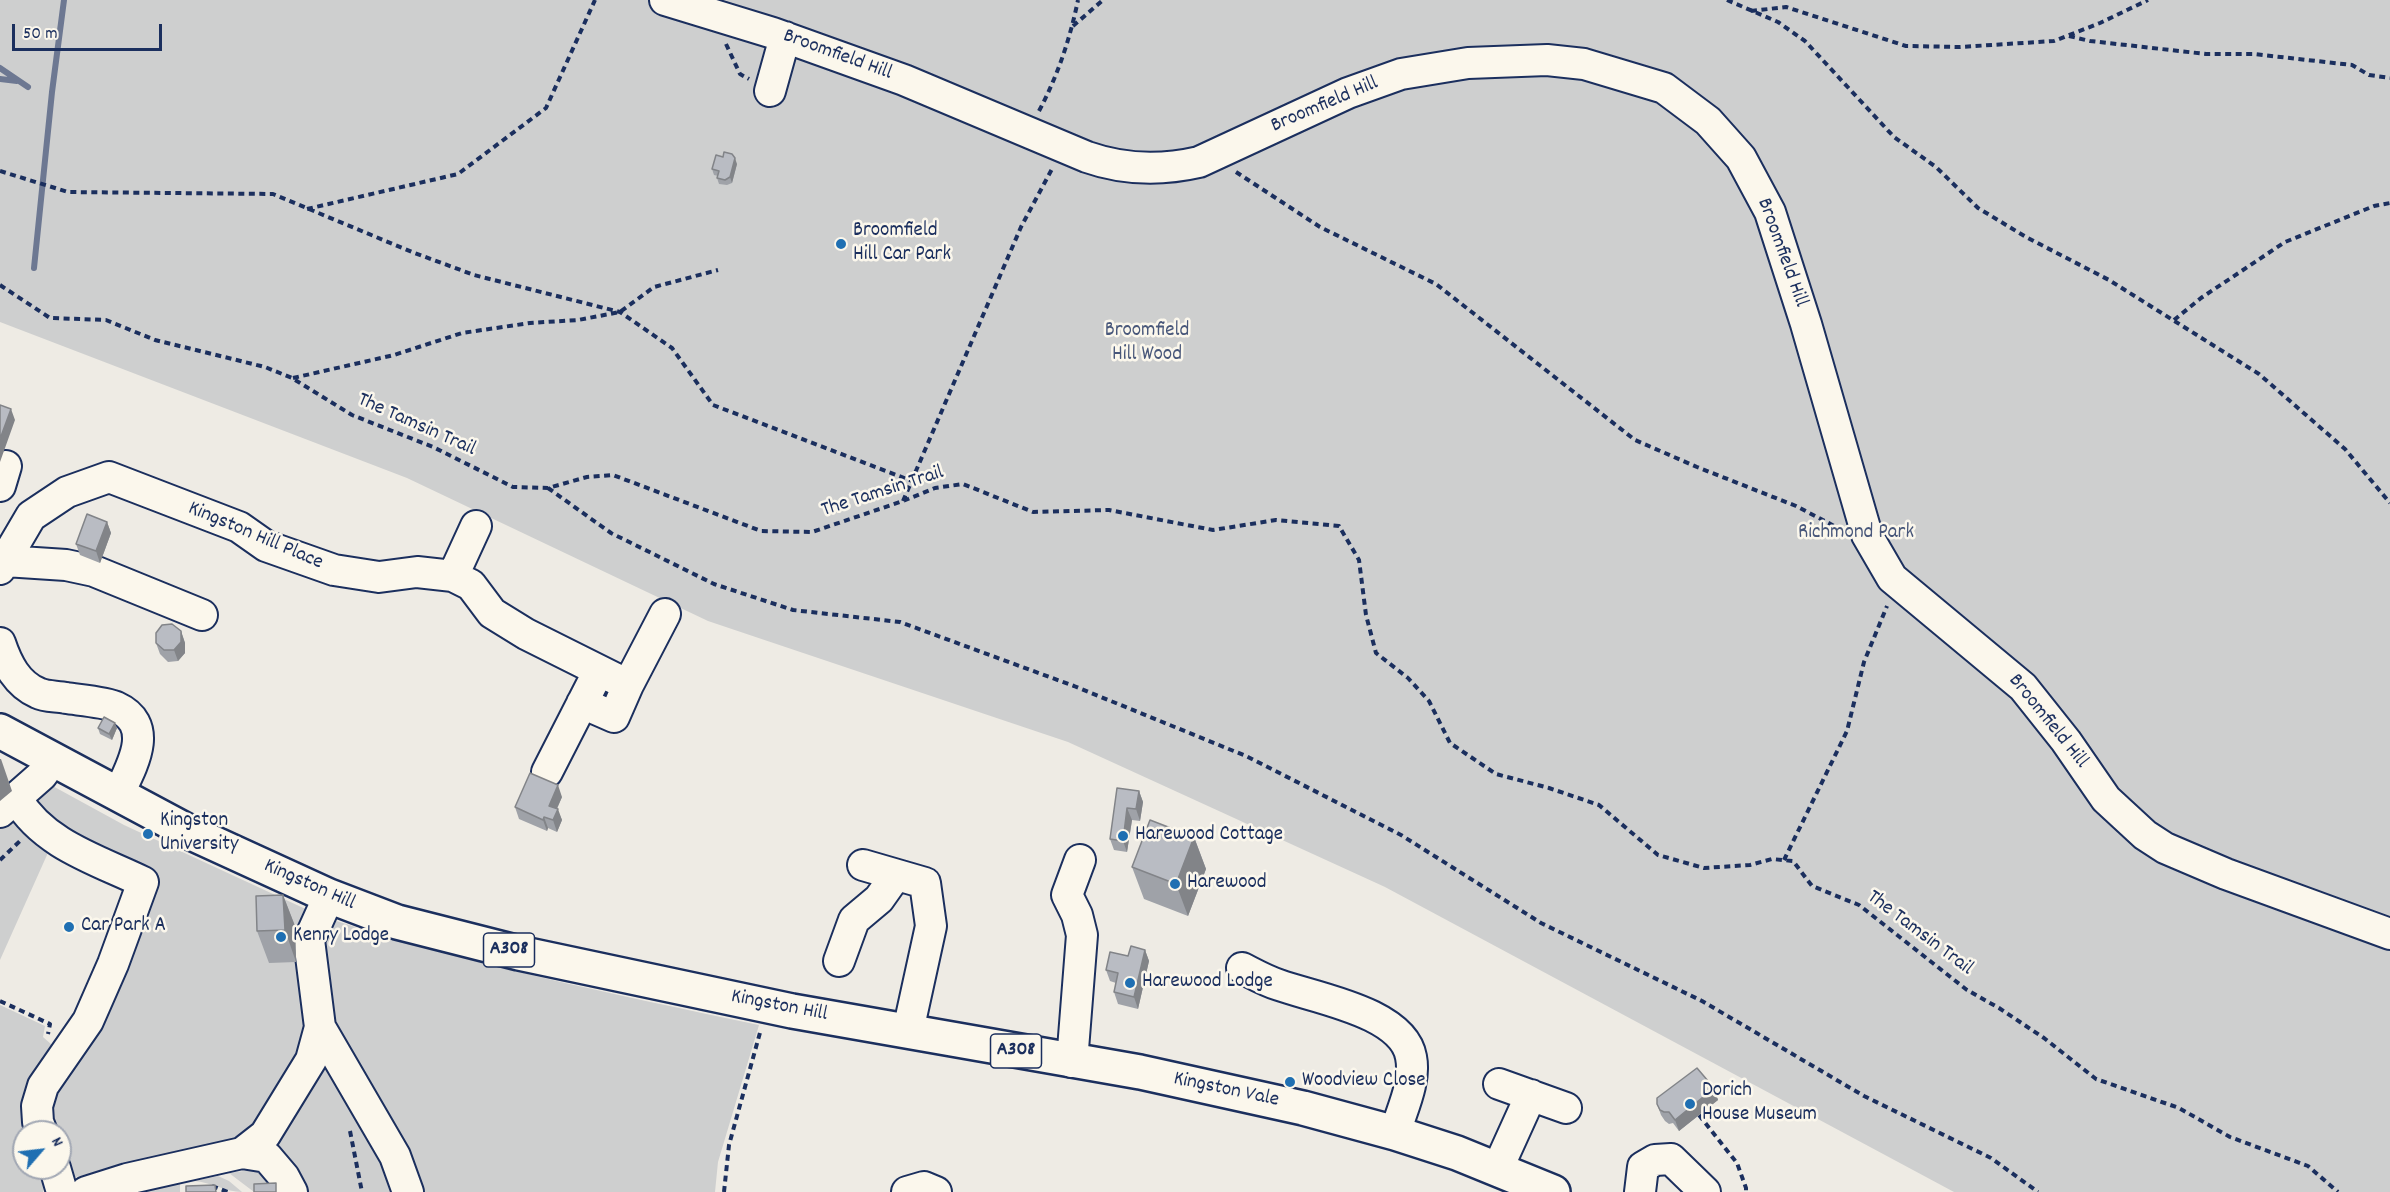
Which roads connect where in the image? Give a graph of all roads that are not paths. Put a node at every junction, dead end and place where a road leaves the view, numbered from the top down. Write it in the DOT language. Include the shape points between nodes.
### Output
graph roads {
  1 [pos="665,0"];
  2 [pos="785,37"];
  3 [pos="770,91"];
  4 [pos="476,526"];
  5 [pos="2,565"];
  6 [pos="453,576"];
  7 [pos="665,614"];
  8 [pos="202,615"];
  9 [pos="0,643"];
  10 [pos="599,671"];
  11 [pos="628,685"];
  12 [pos="582,703"];
  13 [pos="0,731"];
  14 [pos="53,760"];
  15 [pos="547,772"];
  16 [pos="118,795"];
  17 [pos="8,806"];
  18 [pos="1080,860"];
  19 [pos="863,865"];
  20 [pos="896,875"];
  21 [pos="329,896"];
  22 [pos="2390,934"];
  23 [pos="839,961"];
  24 [pos="1242,968"];
  25 [pos="320,1027"];
  26 [pos="898,1030"];
  27 [pos="1072,1062"];
  28 [pos="1499,1084"];
  29 [pos="1531,1095"];
  30 [pos="1566,1108"];
  31 [pos="38,1120"];
  32 [pos="1395,1133"];
  33 [pos="242,1153"];
  34 [pos="1497,1170"];
  35 [pos="86,1192"];
  36 [pos="292,1192"];
  37 [pos="408,1192"];
  38 [pos="907,1192"];
  39 [pos="936,1192"];
  40 [pos="1553,1192"];
  41 [pos="1640,1192"];
  42 [pos="1705,1192"];
  1 -- 2 [label="street, Broomfield Hill"];
  2 -- 3 [label="street"];
  2 -- 22 [label="street, Broomfield Hill" via="904,80 1063,148 1111,165 1136,169 1199,162 1348,93 1401,74 1468,63 1547,60 1584,64 1664,88 1708,121 1741,158 1770,212 1867,535 1892,578 2023,687 2106,799 2145,835 2165,848 2226,874"];
  4 -- 6 [label="street"];
  5 -- 6 [label="street, Kingston Hill Place" via="31,516 67,492 109,477 239,527 266,546 334,570 379,577 417,572"];
  5 -- 8 [label="street" via="66,565 94,571"];
  6 -- 10 [label="street, Kingston Hill Place" via="471,585 492,614"];
  7 -- 11 [label="street"];
  9 -- 16 [label="street" via="6,662 23,684 40,694 115,706 133,717 139,734 135,755"];
  10 -- 11 [label="street, Kingston Hill Place"];
  10 -- 12 [label="street"];
  11 -- 12 [label="street" via="614,717"];
  12 -- 15 [label="street"];
  13 -- 14 [label="main road, Kingston Hill / A308"];
  14 -- 16 [label="main road, Kingston Hill / A308"];
  14 -- 17 [label="street"];
  16 -- 21 [label="main road, Kingston Hill / A308"];
  17 -- 31 [label="street" via="57,841 143,882 88,1021 43,1086"];
  18 -- 27 [label="street" via="1067,895 1082,935"];
  19 -- 20 [label="street"];
  20 -- 23 [label="street" via="879,899 854,920"];
  20 -- 26 [label="street" via="926,883 931,926"];
  21 -- 25 [label="street" via="309,940"];
  21 -- 26 [label="main road, Kingston Hill / A308" via="397,922 519,952"];
  24 -- 32 [label="street" via="1279,985 1336,1001 1392,1028 1404,1040 1413,1072"];
  25 -- 33 [label="street" via="311,1060 265,1135"];
  25 -- 37 [label="street" via="395,1156"];
  26 -- 27 [label="main road, Kingston Vale / A308"];
  27 -- 32 [label="main road, Kingston Vale / A308" via="1238,1092"];
  28 -- 29 [label="street"];
  29 -- 30 [label="street"];
  29 -- 34 [label="street"];
  32 -- 34 [label="main road, Kingston Vale / A308"];
  33 -- 35 [label="street"];
  33 -- 36 [label="street" via="267,1157"];
  34 -- 40 [label="main road, Kingston Vale / A308"];
  38 -- 39 [label="street" via="924,1187"];
  41 -- 42 [label="street" via="1642,1167 1663,1159 1671,1159"];
}
